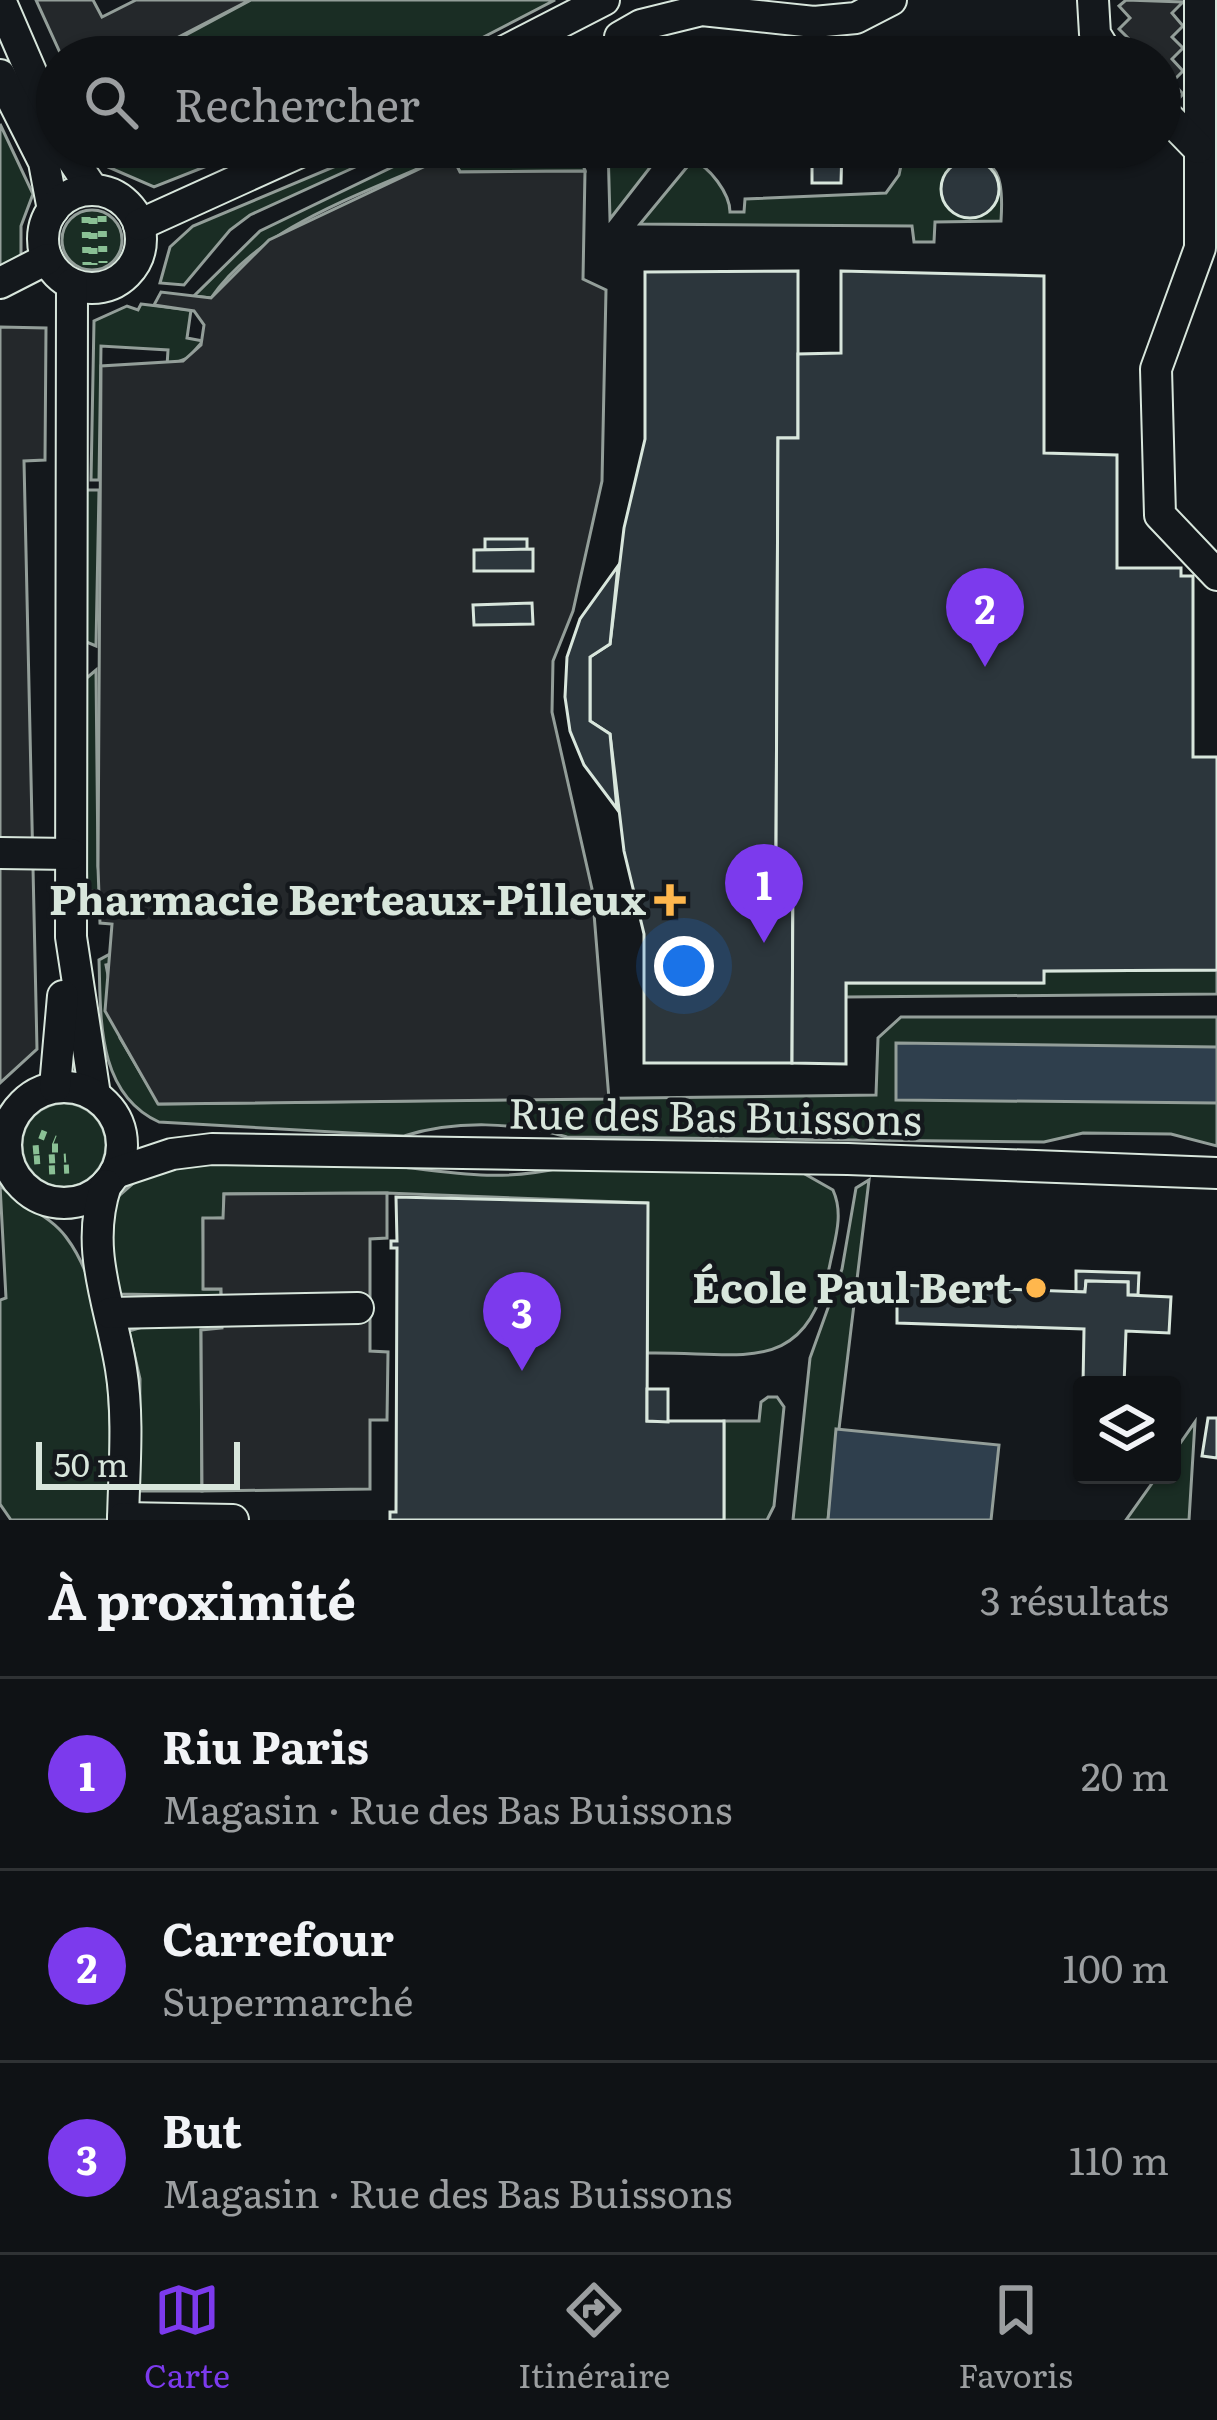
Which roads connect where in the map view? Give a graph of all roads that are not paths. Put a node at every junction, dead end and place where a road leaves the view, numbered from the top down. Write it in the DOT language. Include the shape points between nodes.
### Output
graph roads {
  1 [pos="0,0"];
  2 [pos="604,0"];
  3 [pos="891,0"];
  4 [pos="1094,0"];
  5 [pos="1200,0"];
  6 [pos="707,5"];
  7 [pos="541,36"];
  8 [pos="622,36"];
  9 [pos="1096,36"];
  10 [pos="0,75"];
  11 [pos="36,83"];
  12 [pos="1181,131"];
  13 [pos="36,146"];
  14 [pos="1198,148"];
  15 [pos="45,168"];
  16 [pos="79,168"];
  17 [pos="265,168"];
  18 [pos="94,190"];
  19 [pos="53,209"];
  20 [pos="139,225"];
  21 [pos="47,259"];
  22 [pos="0,283"];
  23 [pos="72,284"];
  24 [pos="1217,575"];
  25 [pos="0,853"];
  26 [pos="71,854"];
  27 [pos="71,937"];
  28 [pos="56,1088"];
  29 [pos="105,1106"];
  30 [pos="6,1120"];
  31 [pos="212,1149"];
  32 [pos="4,1161"];
  33 [pos="1217,1173"];
  34 [pos="111,1179"];
  35 [pos="55,1202"];
  36 [pos="96,1261"];
  37 [pos="358,1308"];
  38 [pos="110,1312"];
  39 [pos="124,1519"];
  40 [pos="233,1520"];
  1 -- 11 [label="street"];
  2 -- 7 [label="street"];
  3 -- 6 [label="street" via="856,18 814,22"];
  4 -- 9 [label="street"];
  5 -- 14 [label="street"];
  6 -- 8 [label="street"];
  10 -- 13 [label="street"];
  12 -- 14 [label="street"];
  14 -- 24 [label="street" via="1200,248 1156,369 1160,515"];
  15 -- 19 [label="street"];
  16 -- 18 [label="street"];
  17 -- 20 [label="street"];
  18 -- 19 [label="street"];
  18 -- 20 [label="street" via="125,202"];
  19 -- 21 [label="street" via="44,231"];
  20 -- 23 [label="street" via="138,257 122,278 101,288"];
  21 -- 22 [label="street"];
  21 -- 23 [label="street"];
  23 -- 26 [label="street"];
  25 -- 26 [label="street"];
  26 -- 27 [label="street"];
  27 -- 28 [label="street"];
  27 -- 29 [label="street"];
  28 -- 29 [label="street"];
  28 -- 30 [label="street" via="30,1097"];
  29 -- 31 [label="street, Rue des Bas Buissons" via="149,1135"];
  29 -- 34 [label="street" via="122,1145"];
  30 -- 32 [label="street"];
  31 -- 33 [label="street, Rue des Bas Buissons"];
  31 -- 34 [label="street, Rue des Bas Buissons" via="172,1154"];
  32 -- 35 [label="street" via="26,1189"];
  34 -- 35 [label="street" via="82,1200"];
  34 -- 36 [label="street" via="99,1207"];
  35 -- 36 [label="street"];
  36 -- 38 [label="street"];
  37 -- 38 [label="street"];
  38 -- 39 [label="street" via="124,1399"];
  39 -- 40 [label="street"];
}
